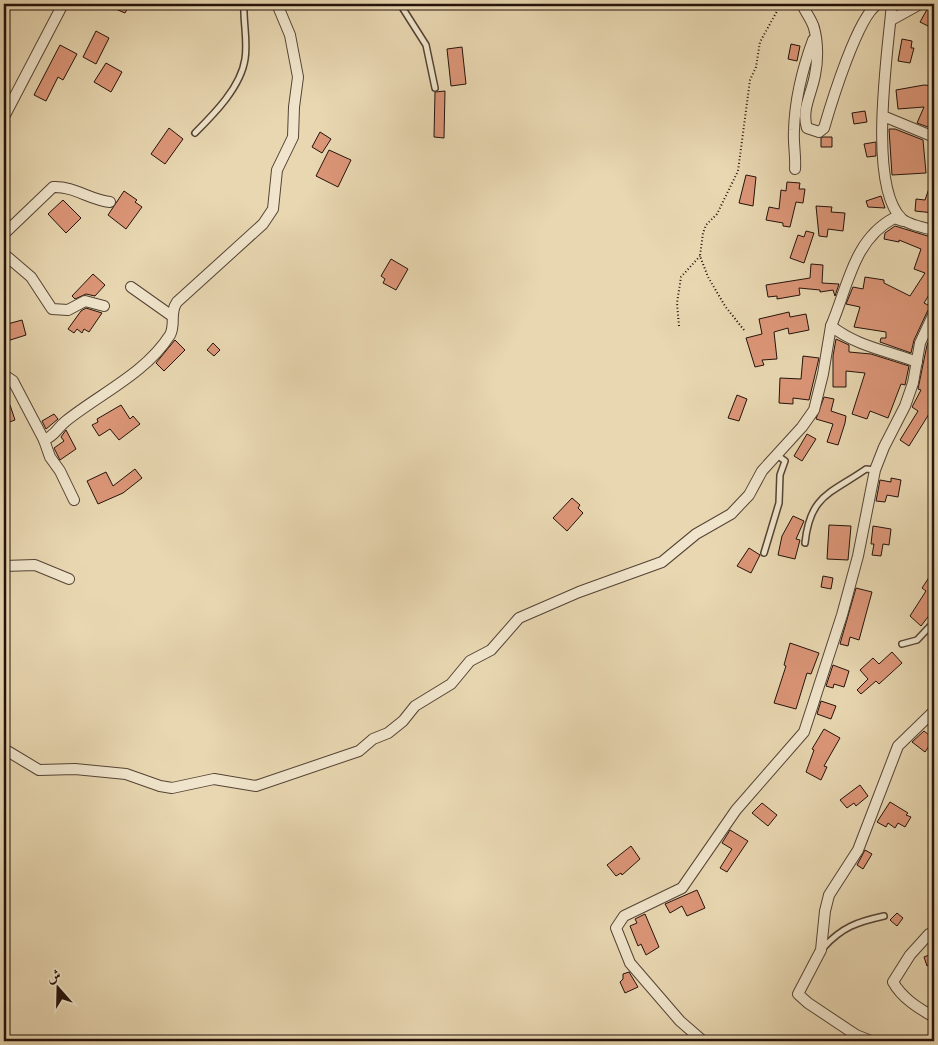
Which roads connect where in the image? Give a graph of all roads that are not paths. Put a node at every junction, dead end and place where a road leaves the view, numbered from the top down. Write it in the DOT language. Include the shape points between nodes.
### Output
graph roads {
  1 [pos="63,4"];
  2 [pos="244,4"];
  3 [pos="277,4"];
  4 [pos="400,4"];
  5 [pos="802,4"];
  6 [pos="878,4"];
  7 [pos="892,4"];
  8 [pos="920,4"];
  9 [pos="890,20"];
  10 [pos="815,34"];
  11 [pos="435,88"];
  12 [pos="883,116"];
  13 [pos="4,117"];
  14 [pos="195,133"];
  15 [pos="934,137"];
  16 [pos="795,169"];
  17 [pos="110,202"];
  18 [pos="903,221"];
  19 [pos="934,230"];
  20 [pos="4,234"];
  21 [pos="4,254"];
  22 [pos="131,287"];
  23 [pos="104,306"];
  24 [pos="934,312"];
  25 [pos="172,316"];
  26 [pos="831,326"];
  27 [pos="917,362"];
  28 [pos="4,375"];
  29 [pos="44,440"];
  30 [pos="777,455"];
  31 [pos="875,470"];
  32 [pos="74,500"];
  33 [pos="805,543"];
  34 [pos="764,553"];
  35 [pos="4,566"];
  36 [pos="69,579"];
  37 [pos="934,622"];
  38 [pos="902,644"];
  39 [pos="934,711"];
  40 [pos="4,749"];
  41 [pos="884,916"];
  42 [pos="929,934"];
  43 [pos="821,950"];
  44 [pos="934,1017"];
  45 [pos="703,1041"];
  46 [pos="871,1041"];
  1 -- 13 [label="street"];
  2 -- 14 [label="lane" via="245,59 239,78"];
  3 -- 25 [label="street" via="290,35 298,77 293,137 277,170 273,209 263,224 177,302"];
  4 -- 11 [label="lane" via="426,45"];
  5 -- 10 [label="street"];
  6 -- 10 [label="street" via="870,10 849,55 824,128 819,132 808,128 805,120 815,75"];
  7 -- 9 [label="street"];
  8 -- 9 [label="street"];
  9 -- 12 [label="street"];
  10 -- 16 [label="street" via="796,102 793,133"];
  12 -- 15 [label="street"];
  12 -- 18 [label="street" via="884,174 890,198"];
  17 -- 20 [label="street" via="53,187"];
  18 -- 19 [label="street"];
  18 -- 26 [label="street" via="894,218 865,242 853,263"];
  21 -- 23 [label="street" via="31,277 52,308 68,310 85,301"];
  22 -- 25 [label="street"];
  24 -- 27 [label="street" via="920,343"];
  25 -- 29 [label="street" via="170,334 156,352 117,387 66,421 53,437"];
  26 -- 27 [label="street" via="859,344 888,350"];
  26 -- 30 [label="street" via="814,410"];
  27 -- 31 [label="street" via="914,383"];
  28 -- 29 [label="street" via="13,381"];
  29 -- 32 [label="street"];
  30 -- 34 [label="lane" via="784,461 777,511"];
  30 -- 40 [label="street" via="762,471 749,495 724,519 696,534 662,562 519,618 492,650 470,661 451,684 415,706 403,721 359,751 256,786 214,779 172,788 126,774 75,769 39,770"];
  31 -- 33 [label="lane" via="866,469 824,496 810,516"];
  31 -- 45 [label="street" via="858,556 804,732 736,810 682,888 624,916 616,928 630,963 680,1022"];
  35 -- 36 [label="street" via="35,565"];
  37 -- 38 [label="lane" via="917,640"];
  39 -- 43 [label="street" via="898,746 862,841 829,895"];
  41 -- 43 [label="lane" via="861,921 838,932"];
  42 -- 44 [label="street" via="910,955 893,982 916,1006"];
  43 -- 46 [label="street" via="798,994 856,1035"];
}
